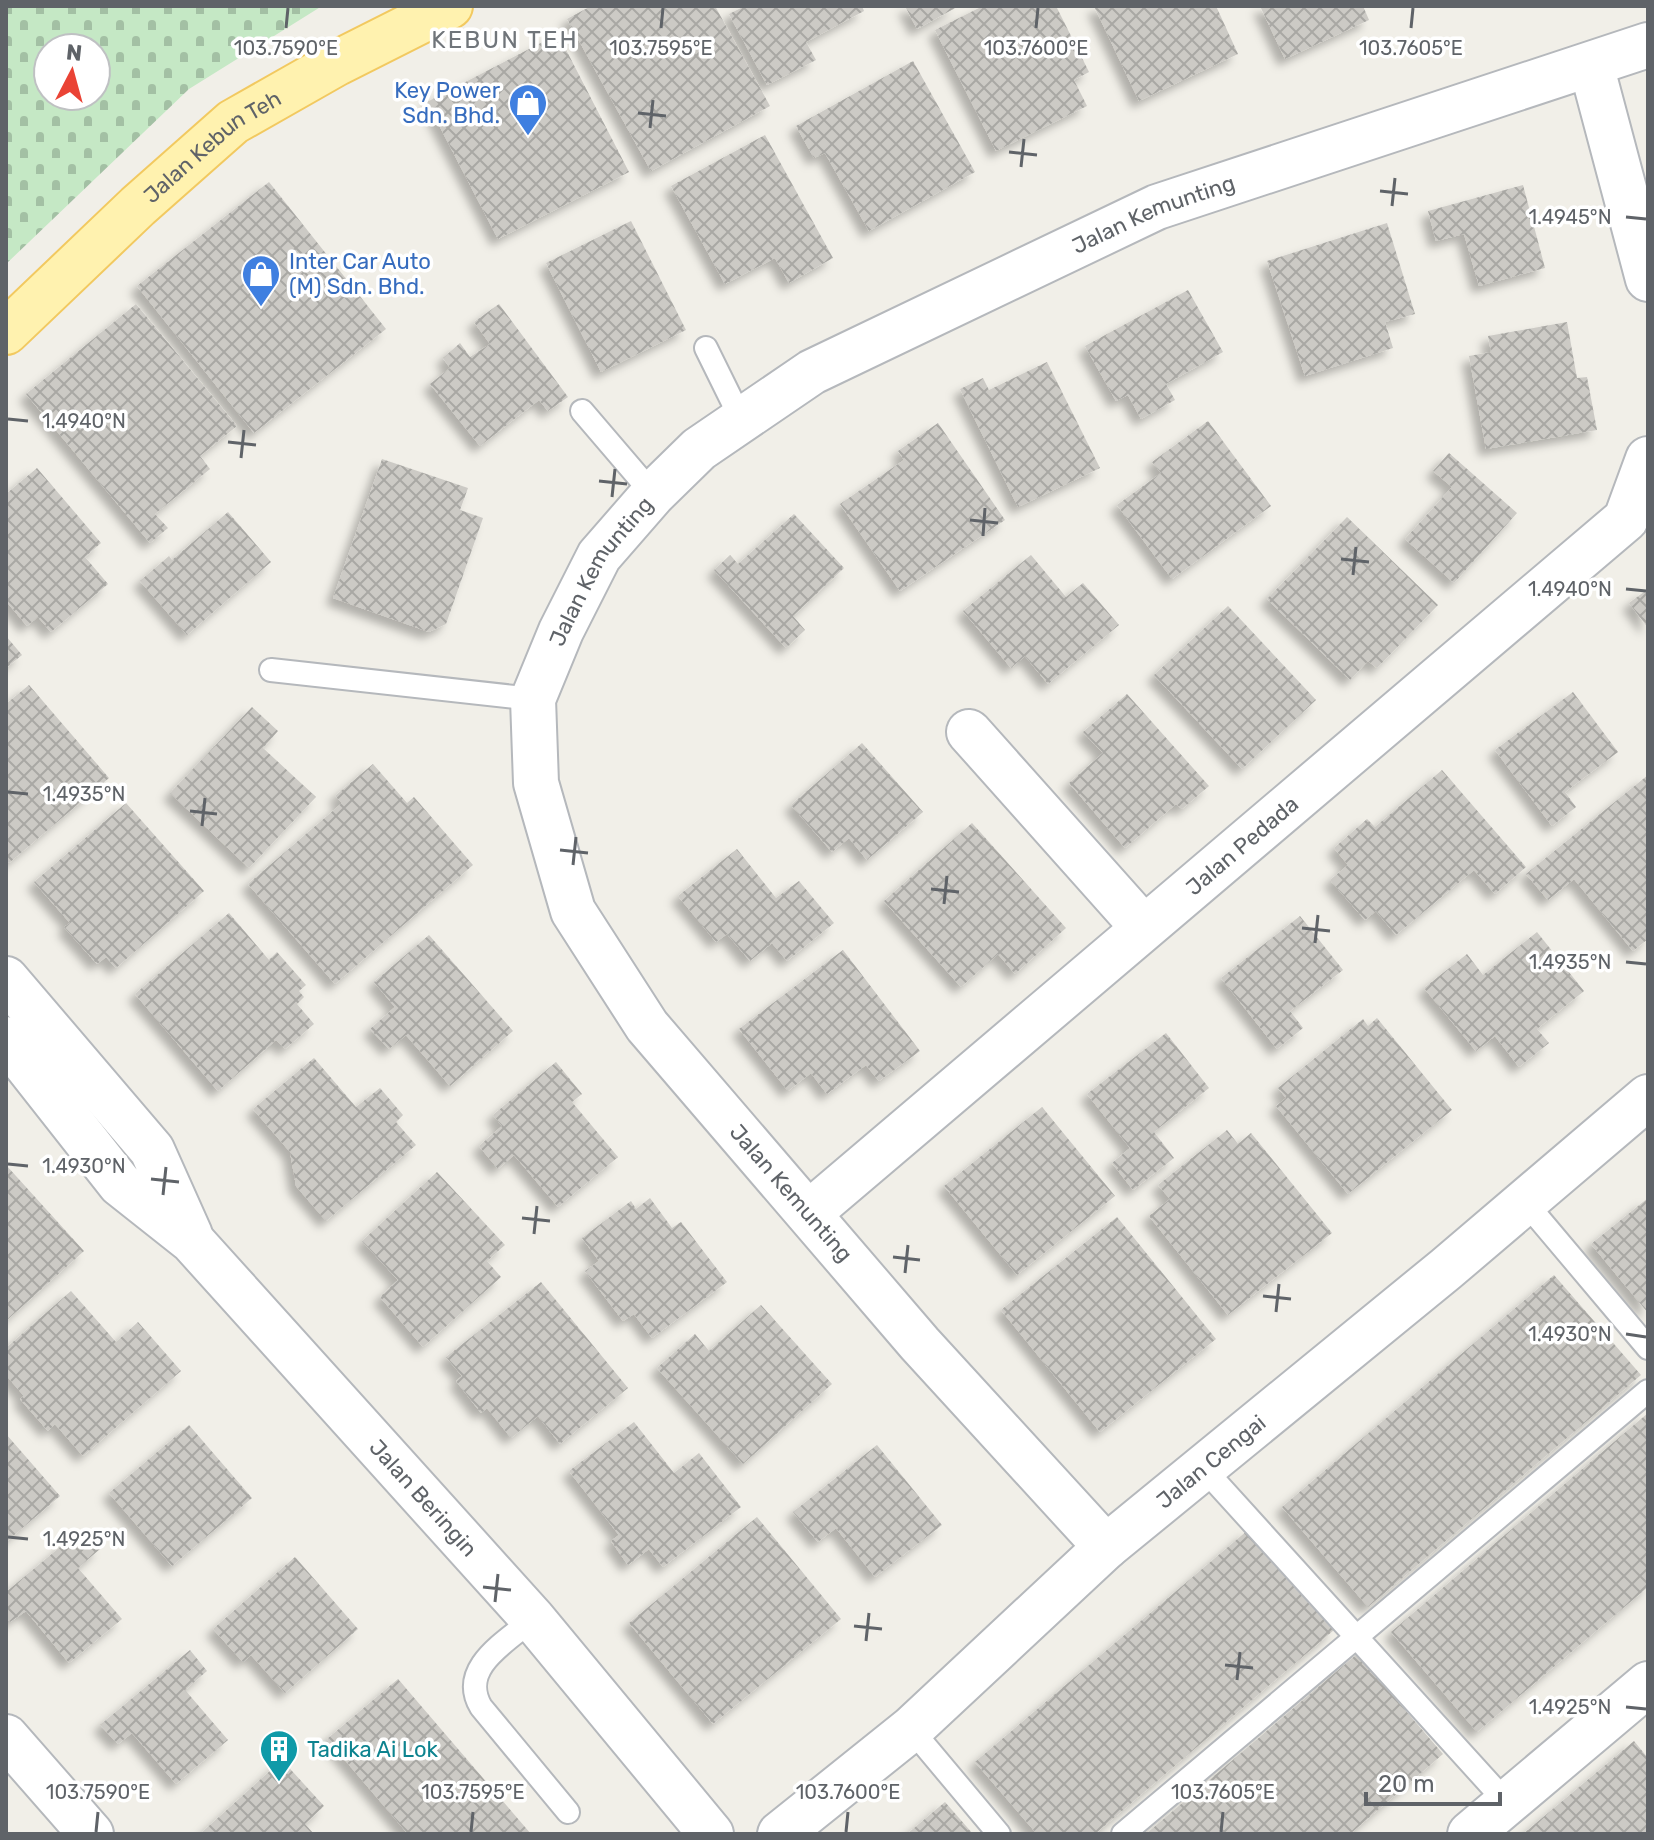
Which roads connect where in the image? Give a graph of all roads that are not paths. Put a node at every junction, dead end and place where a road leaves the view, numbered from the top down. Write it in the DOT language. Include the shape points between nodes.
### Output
graph roads {
  1 [pos="450,6"];
  2 [pos="1648,45"];
  3 [pos="1591,65"];
  4 [pos="1648,279"];
  5 [pos="6,332"];
  6 [pos="706,348"];
  7 [pos="582,411"];
  8 [pos="741,419"];
  9 [pos="1648,459"];
  10 [pos="653,494"];
  11 [pos="271,670"];
  12 [pos="533,699"];
  13 [pos="969,732"];
  14 [pos="1143,927"];
  15 [pos="6,979"];
  16 [pos="6,1039"];
  17 [pos="1648,1097"];
  18 [pos="1525,1202"];
  19 [pos="809,1213"];
  20 [pos="192,1241"];
  21 [pos="1648,1348"];
  22 [pos="1648,1391"];
  23 [pos="1204,1469"];
  24 [pos="1106,1547"];
  25 [pos="533,1619"];
  26 [pos="1356,1638"];
  27 [pos="1648,1684"];
  28 [pos="911,1729"];
  29 [pos="6,1737"];
  30 [pos="1507,1803"];
  31 [pos="568,1812"];
  32 [pos="91,1834"];
  33 [pos="711,1834"];
  34 [pos="780,1834"];
  35 [pos="999,1834"];
  36 [pos="1123,1834"];
  37 [pos="1470,1834"];
  1 -- 5 [label="main road, Jalan Kebun Teh" via="233,122"];
  2 -- 3 [label="street, Jalan Kemunting"];
  3 -- 4 [label="street"];
  3 -- 8 [label="street, Jalan Kemunting" via="1157,207 812,372"];
  6 -- 8 [label="lane"];
  7 -- 10 [label="lane"];
  8 -- 10 [label="street, Jalan Kemunting" via="699,449"];
  9 -- 14 [label="street, Jalan Pedada" via="1626,519"];
  10 -- 12 [label="street, Jalan Kemunting" via="599,556"];
  11 -- 12 [label="lane"];
  12 -- 19 [label="street, Jalan Kemunting" via="536,783 573,911 647,1026"];
  13 -- 14 [label="street"];
  14 -- 19 [label="street, Jalan Pedada"];
  15 -- 20 [label="street, Jalan Beringin" via="152,1150"];
  16 -- 20 [label="street, Jalan Beringin" via="120,1184"];
  17 -- 18 [label="street, Jalan Cengai"];
  18 -- 21 [label="lane"];
  18 -- 23 [label="street, Jalan Cengai"];
  19 -- 24 [label="street, Jalan Kemunting" via="920,1344"];
  20 -- 25 [label="street, Jalan Beringin"];
  22 -- 26 [label="lane"];
  23 -- 24 [label="street, Jalan Cengai"];
  23 -- 26 [label="lane"];
  24 -- 28 [label="street, Jalan Cengai"];
  25 -- 31 [label="lane" via="476,1672 474,1696"];
  25 -- 33 [label="street, Jalan Beringin"];
  26 -- 30 [label="lane"];
  26 -- 36 [label="lane"];
  27 -- 30 [label="street"];
  28 -- 34 [label="street, Jalan Cengai"];
  28 -- 35 [label="lane"];
  29 -- 32 [label="street"];
  30 -- 37 [label="street"];
}
